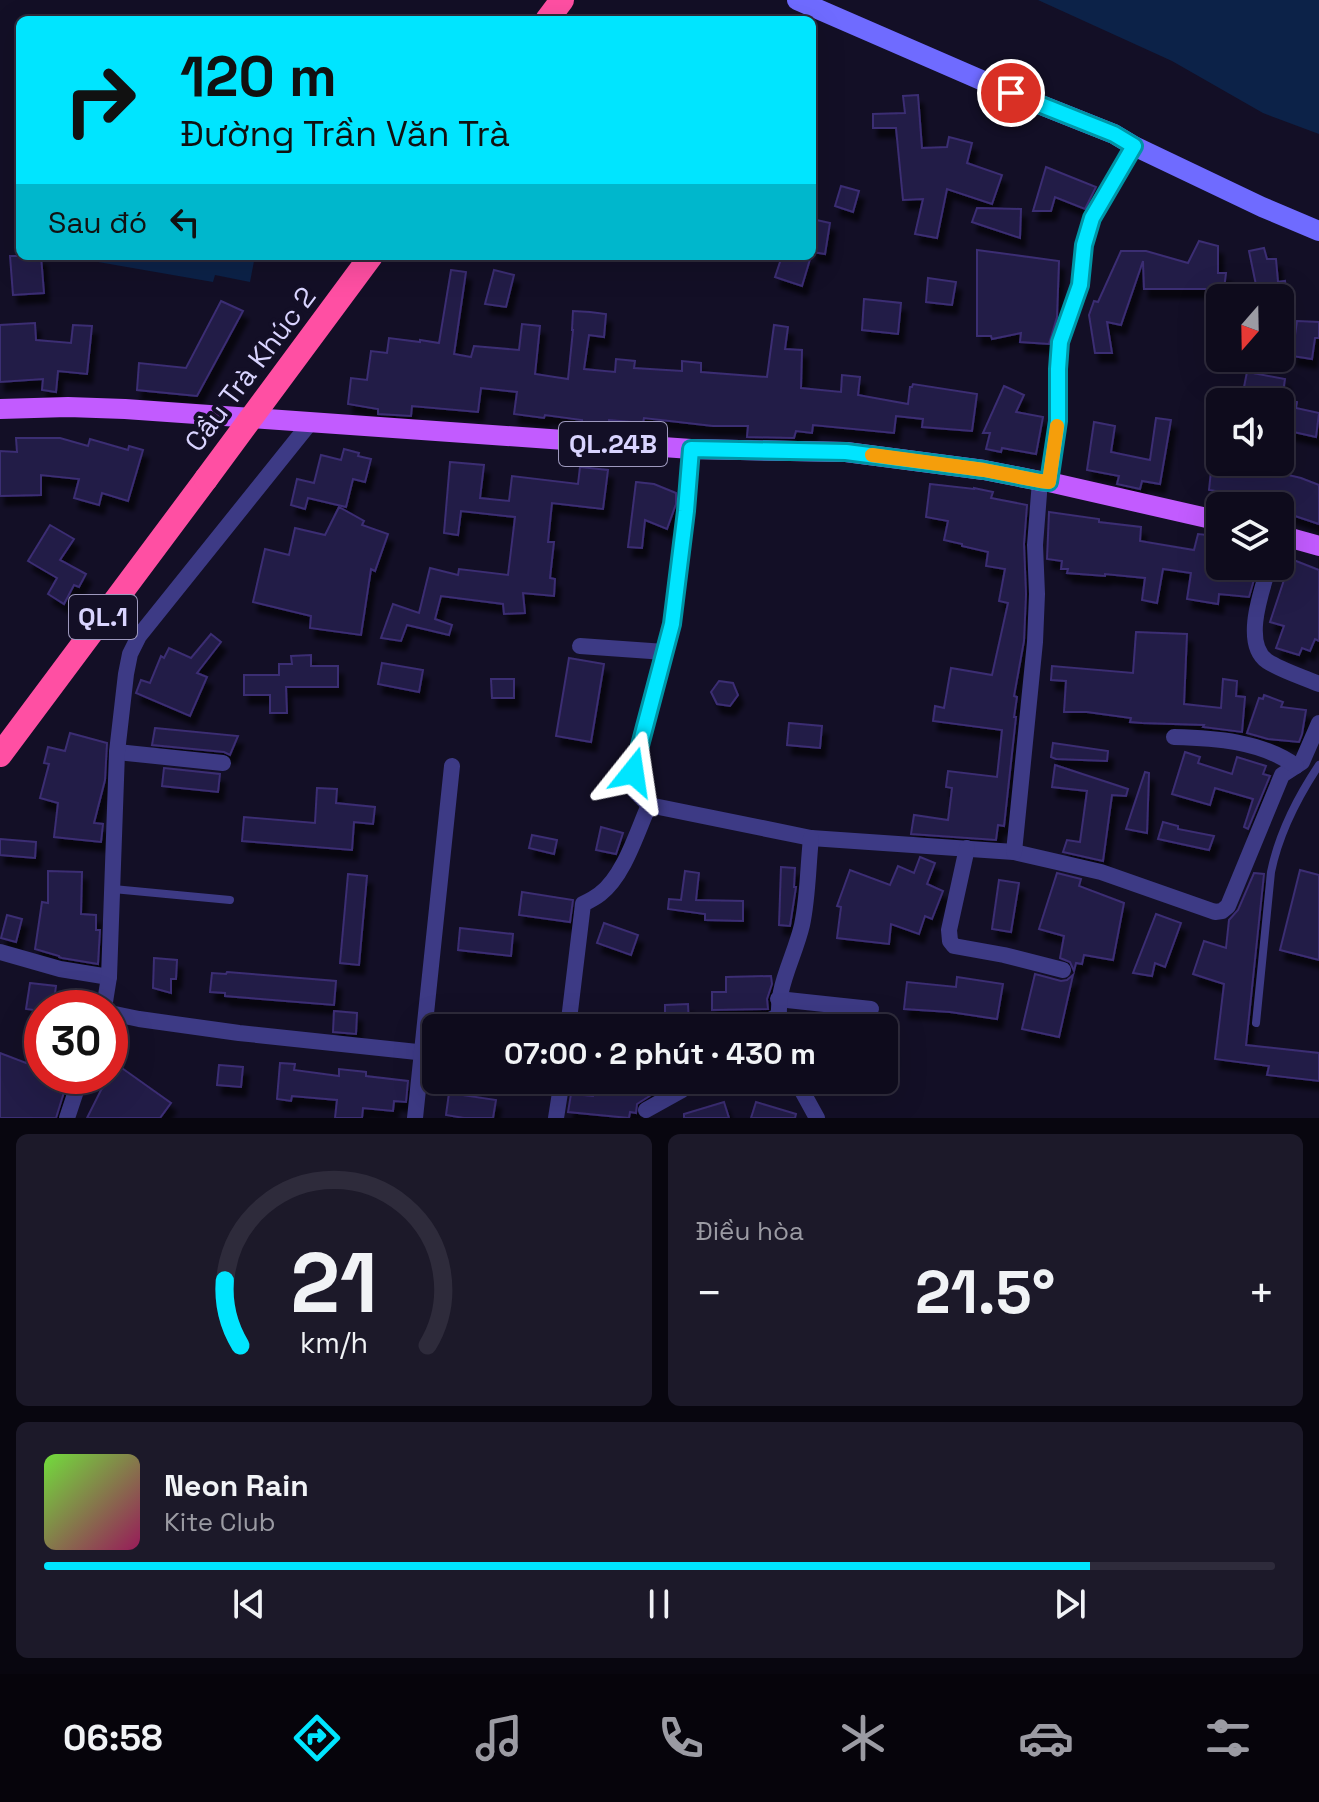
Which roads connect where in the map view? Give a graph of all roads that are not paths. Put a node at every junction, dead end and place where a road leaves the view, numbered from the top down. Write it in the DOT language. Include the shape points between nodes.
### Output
graph roads {
  1 [pos="797,0"];
  2 [pos="1134,146"];
  3 [pos="1319,231"];
  4 [pos="368,260"];
  5 [pos="0,409"];
  6 [pos="310,423"];
  7 [pos="691,449"];
  8 [pos="1045,482"];
  9 [pos="1206,518"];
  10 [pos="1294,539"];
  11 [pos="1319,546"];
  12 [pos="1265,580"];
  13 [pos="580,646"];
  14 [pos="665,652"];
  15 [pos="1319,684"];
  16 [pos="1319,723"];
  17 [pos="1174,737"];
  18 [pos="117,752"];
  19 [pos="0,755"];
  20 [pos="223,763"];
  21 [pos="1319,765"];
  22 [pos="452,766"];
  23 [pos="1296,766"];
  24 [pos="649,805"];
  25 [pos="811,838"];
  26 [pos="967,848"];
  27 [pos="1014,852"];
  28 [pos="113,889"];
  29 [pos="230,900"];
  30 [pos="0,952"];
  31 [pos="1063,970"];
  32 [pos="109,977"];
  33 [pos="107,990"];
  34 [pos="871,1009"];
  35 [pos="431,1014"];
  36 [pos="570,1014"];
  37 [pos="779,1014"];
  38 [pos="128,1017"];
  39 [pos="1256,1023"];
  40 [pos="422,1053"];
  41 [pos="422,1084"];
  42 [pos="75,1094"];
  43 [pos="560,1094"];
  44 [pos="675,1094"];
  45 [pos="804,1094"];
  46 [pos="646,1110"];
  47 [pos="67,1118"];
  48 [pos="415,1118"];
  49 [pos="556,1118"];
  50 [pos="817,1118"];
  1 -- 2 [label="street"];
  2 -- 3 [label="street"];
  2 -- 8 [label="street" via="1092,218 1084,245 1080,285 1060,342 1058,421"];
  4 -- 19 [label="highway, Cầu Trà Khúc 2 / QL.1, bridge"];
  5 -- 6 [label="main road, QL.24B" via="96,408"];
  6 -- 7 [label="main road, QL.24B"];
  6 -- 18 [label="street" via="139,636 126,674"];
  7 -- 8 [label="main road, QL.24B" via="846,452"];
  7 -- 14 [label="street"];
  8 -- 9 [label="main road, QL.24B"];
  8 -- 27 [label="street" via="1035,545 1035,642"];
  10 -- 11 [label="main road"];
  12 -- 15 [label="street" via="1255,638 1259,653"];
  13 -- 14 [label="street"];
  14 -- 24 [label="street" via="633,772 635,791"];
  16 -- 23 [label="street"];
  17 -- 23 [label="street" via="1212,738 1269,751"];
  18 -- 20 [label="street"];
  18 -- 28 [label="street"];
  21 -- 39 [label="lane" via="1276,851"];
  22 -- 35 [label="street"];
  23 -- 27 [label="street" via="1282,775 1237,889 1222,911 1101,872"];
  24 -- 25 [label="street"];
  24 -- 36 [label="street" via="616,877 583,904"];
  25 -- 26 [label="street"];
  25 -- 37 [label="street" via="802,924"];
  26 -- 27 [label="street"];
  26 -- 31 [label="street" via="950,941"];
  28 -- 29 [label="lane"];
  28 -- 32 [label="street"];
  30 -- 32 [label="street"];
  32 -- 33 [label="street"];
  34 -- 37 [label="street"];
  38 -- 40 [label="street"];
  41 -- 48 [label="street"];
  42 -- 47 [label="street"];
  43 -- 49 [label="street"];
  44 -- 46 [label="street"];
  45 -- 50 [label="street"];
}
